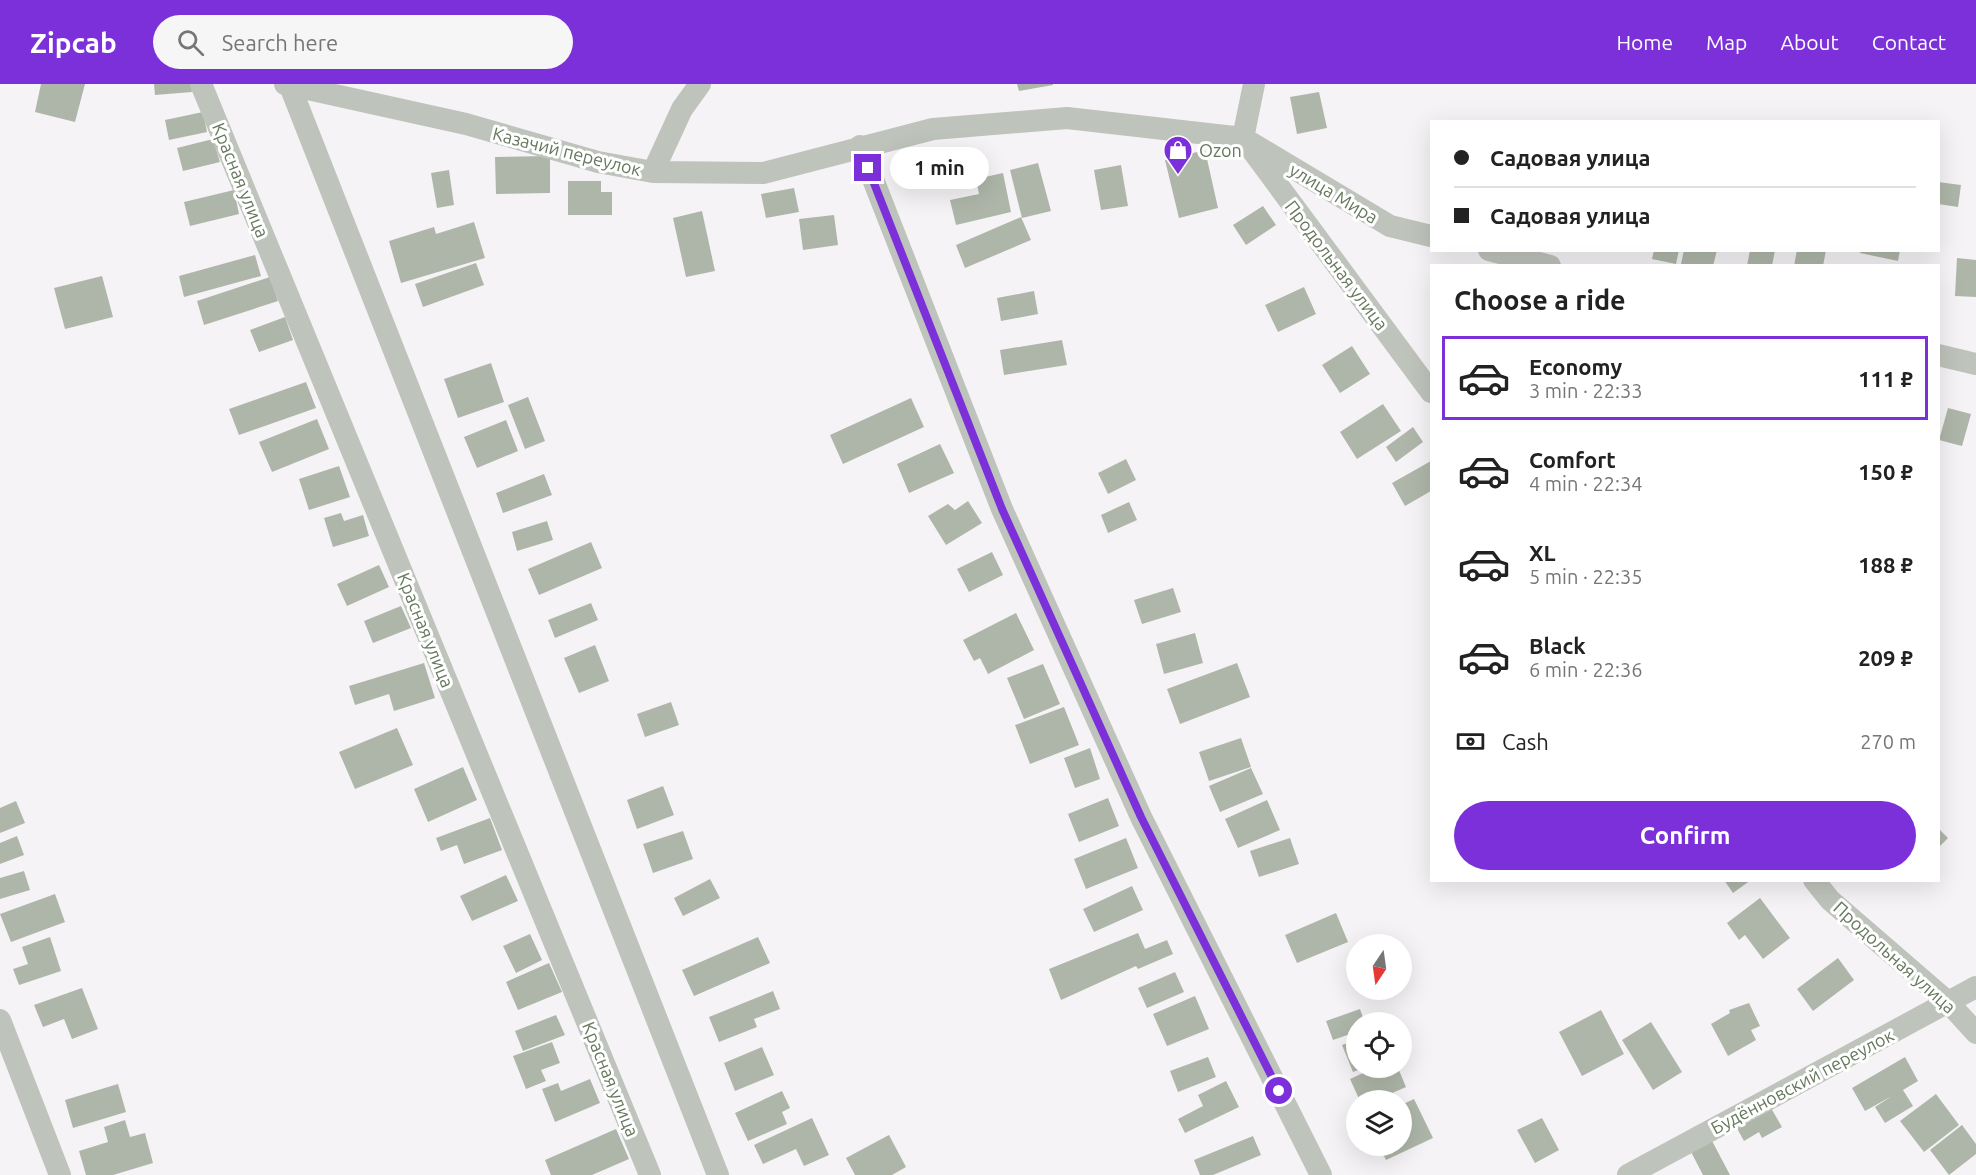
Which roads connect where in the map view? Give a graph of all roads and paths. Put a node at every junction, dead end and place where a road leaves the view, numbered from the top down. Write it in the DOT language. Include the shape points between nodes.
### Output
graph roads {
  1 [pos="201,84"];
  2 [pos="700,84"];
  3 [pos="1254,84"];
  4 [pos="288,85"];
  5 [pos="1243,138"];
  6 [pos="860,146"];
  7 [pos="653,172"];
  8 [pos="1430,236"];
  9 [pos="1497,252"];
  10 [pos="1542,264"];
  11 [pos="1940,355"];
  12 [pos="1976,364"];
  13 [pos="1430,391"];
  14 [pos="1816,882"];
  15 [pos="1976,987"];
  16 [pos="1948,1002"];
  17 [pos="0,1020"];
  18 [pos="1976,1033"];
  19 [pos="60,1175"];
  20 [pos="650,1175"];
  21 [pos="718,1175"];
  22 [pos="1321,1175"];
  23 [pos="1628,1175"];
  1 -- 20 [label="street, Красная улица"];
  2 -- 7 [label="street" via="682,109"];
  3 -- 5 [label="street"];
  4 -- 7 [label="street, Казачий переулок" via="466,124 598,162"];
  4 -- 21 [label="street"];
  5 -- 6 [label="street, Казачий переулок" via="1067,118 933,129"];
  5 -- 8 [label="street, улица Мира" via="1390,226"];
  5 -- 13 [label="street, Продольная улица"];
  6 -- 7 [label="street, Казачий переулок" via="763,173"];
  6 -- 22 [label="street" via="1002,509 1141,817"];
  9 -- 10 [label="street"];
  11 -- 12 [label="street"];
  14 -- 16 [label="street, Продольная улица" via="1830,900"];
  15 -- 16 [label="street, Будённовский переулок"];
  16 -- 18 [label="street, Продольная улица"];
  16 -- 23 [label="street, Будённовский переулок"];
  17 -- 19 [label="street"];
}
